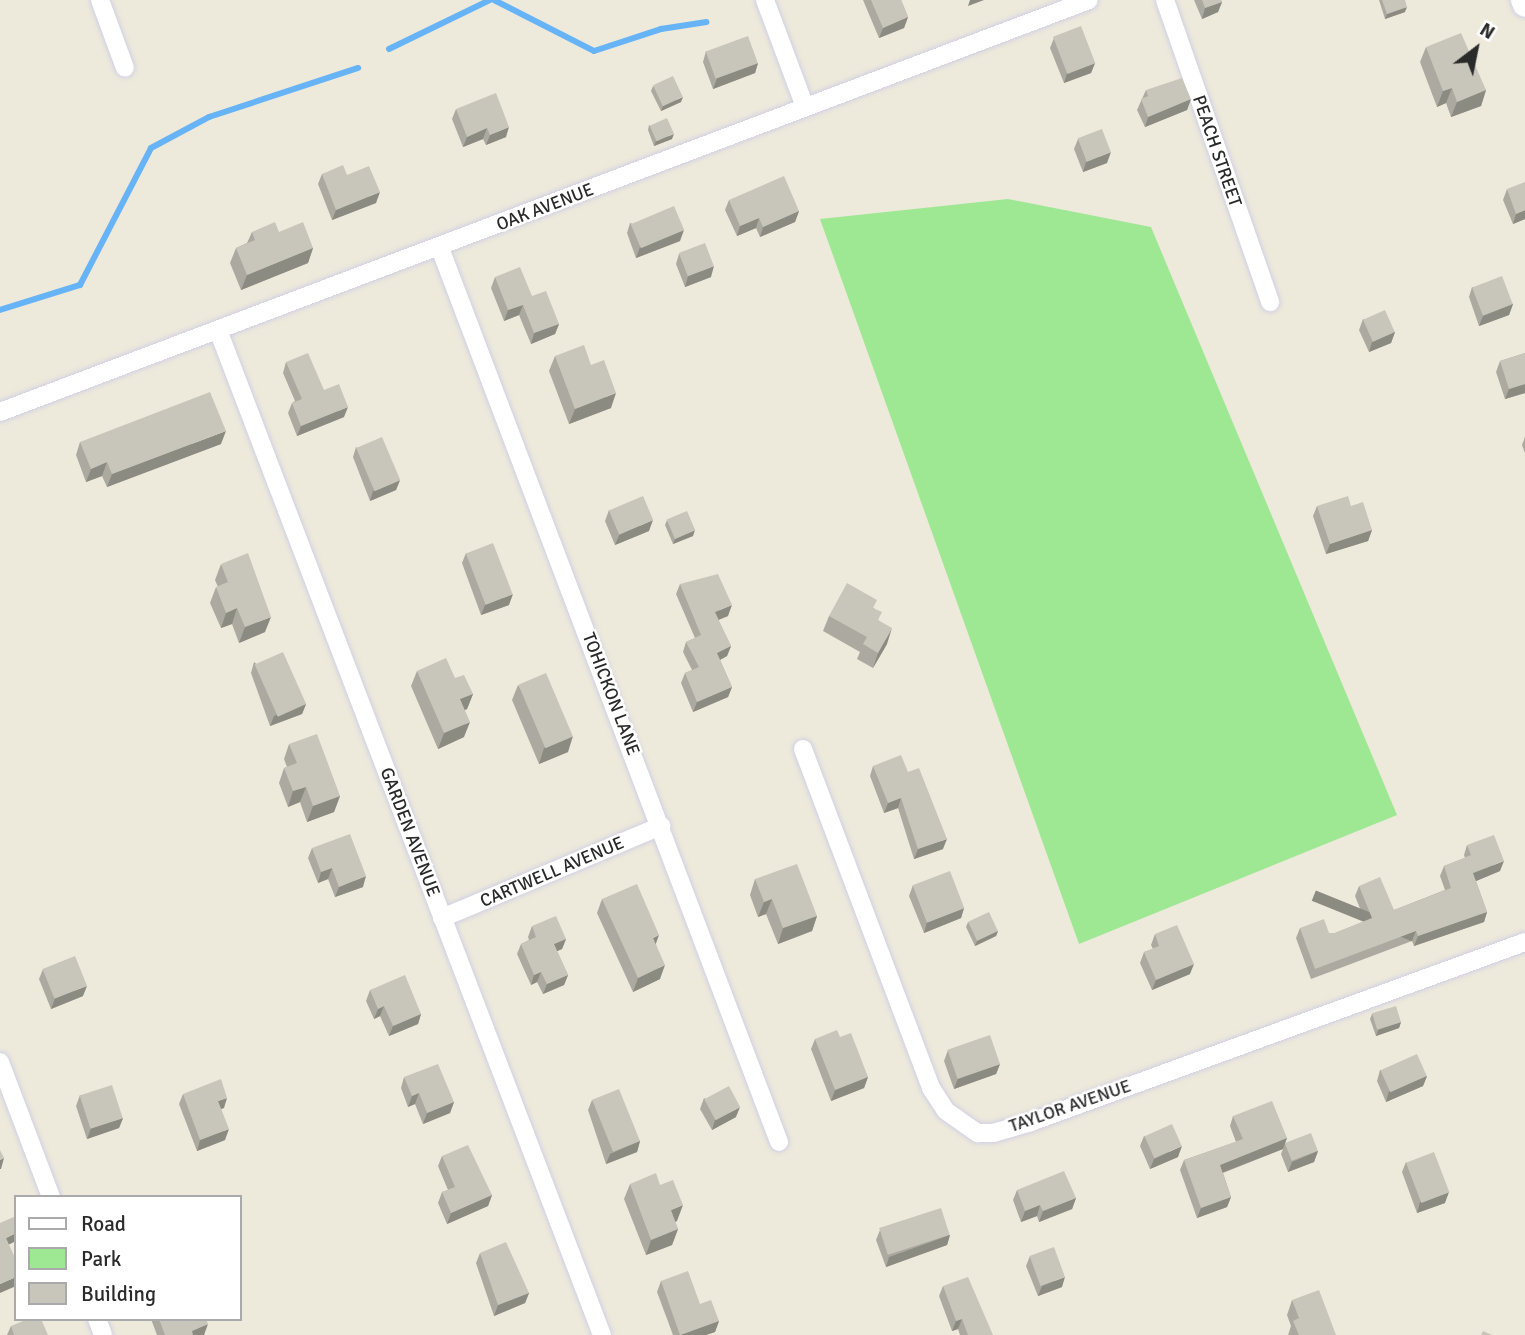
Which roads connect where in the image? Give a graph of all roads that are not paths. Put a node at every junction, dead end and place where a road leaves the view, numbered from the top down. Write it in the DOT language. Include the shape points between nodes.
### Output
graph roads {
  1 [pos="100,0"];
  2 [pos="765,0"];
  3 [pos="1089,0"];
  4 [pos="1165,0"];
  5 [pos="1523,0"];
  6 [pos="1525,5"];
  7 [pos="125,68"];
  8 [pos="805,107"];
  9 [pos="440,248"];
  10 [pos="1269,302"];
  11 [pos="218,330"];
  12 [pos="0,412"];
  13 [pos="803,749"];
  14 [pos="661,826"];
  15 [pos="442,918"];
  16 [pos="1525,942"];
  17 [pos="0,1062"];
  18 [pos="3,1081"];
  19 [pos="779,1142"];
  20 [pos="50,1195"];
  21 [pos="602,1335"];
  1 -- 7 [label="street"];
  2 -- 8 [label="street"];
  3 -- 8 [label="street, OAK AVENUE"];
  4 -- 10 [label="street, PEACH STREET"];
  5 -- 6 [label="main road"];
  8 -- 9 [label="street, OAK AVENUE"];
  9 -- 11 [label="street, OAK AVENUE"];
  9 -- 14 [label="street, TOHICKON LANE"];
  11 -- 12 [label="street, OAK AVENUE"];
  11 -- 15 [label="street, GARDEN AVENUE"];
  13 -- 16 [label="street, TAYLOR AVENUE" via="931,1088 946,1111 978,1133 1031,1122"];
  14 -- 15 [label="street, CARTWELL AVENUE"];
  14 -- 19 [label="street, TOHICKON LANE"];
  15 -- 21 [label="street, GARDEN AVENUE"];
  17 -- 18 [label="street"];
  18 -- 20 [label="street"];
}
